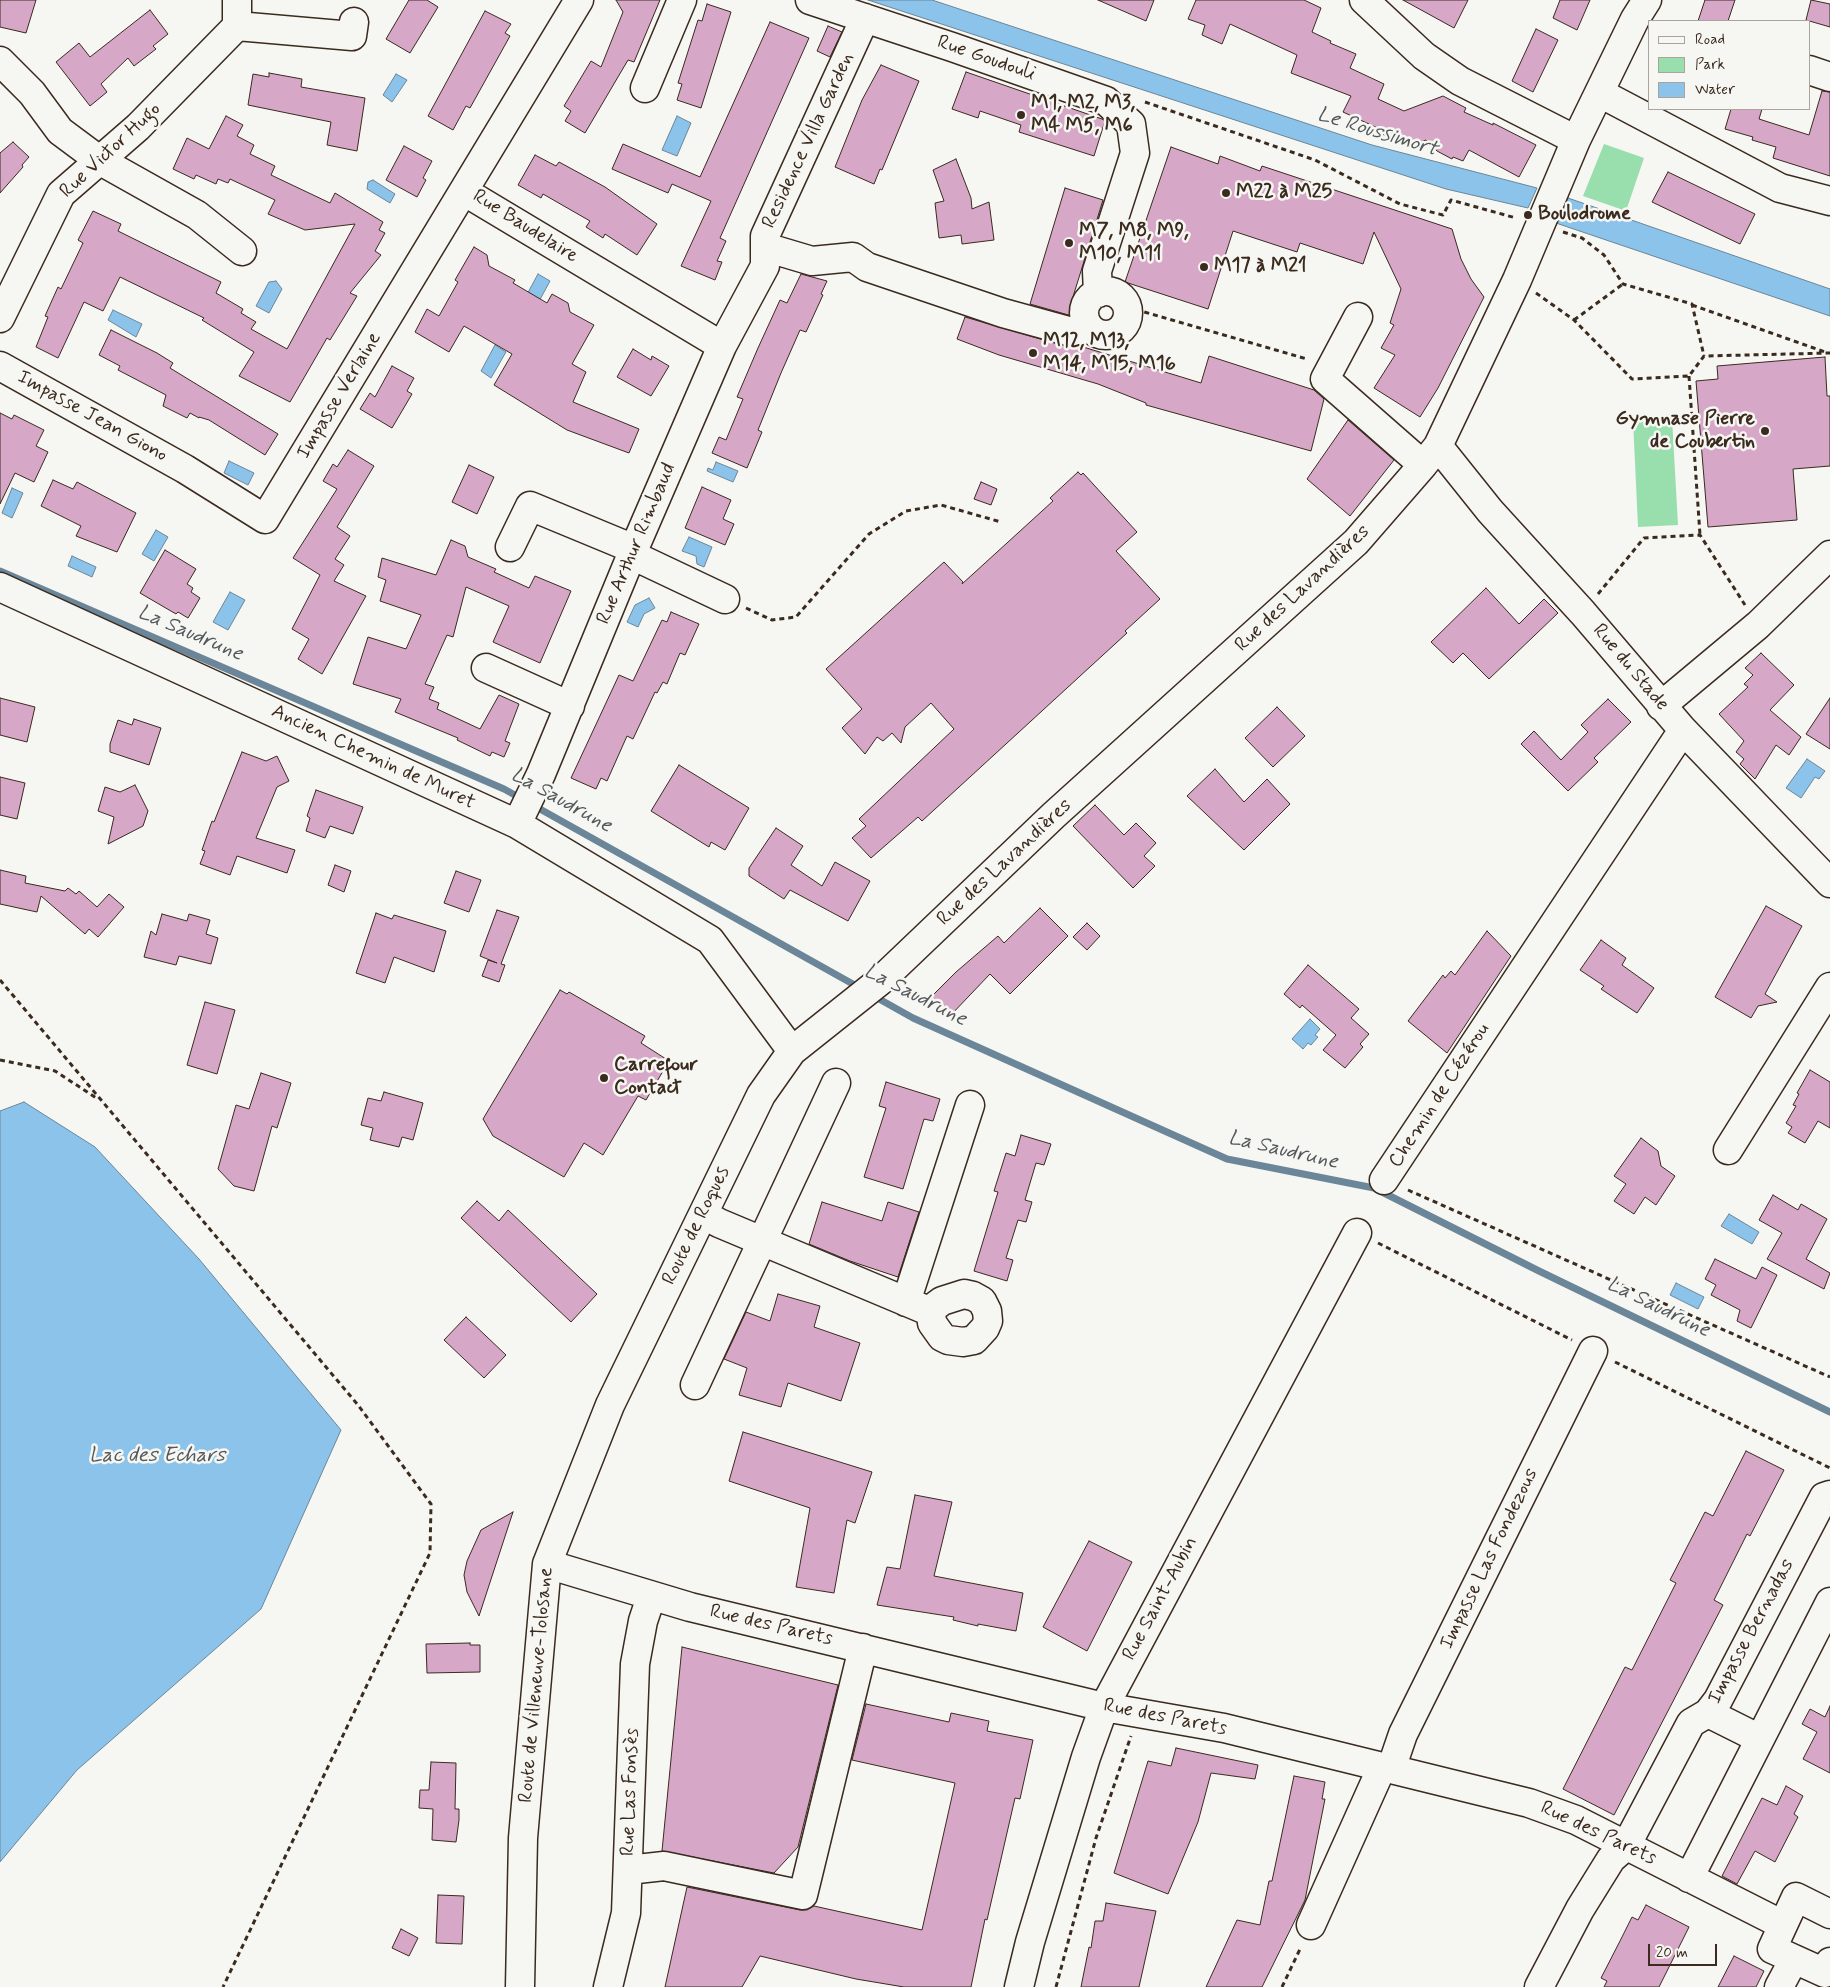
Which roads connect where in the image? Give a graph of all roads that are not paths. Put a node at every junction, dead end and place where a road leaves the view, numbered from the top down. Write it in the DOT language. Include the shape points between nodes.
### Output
graph roads {
  1 [pos="580,0"];
  2 [pos="682,0"];
  3 [pos="810,0"];
  4 [pos="1364,0"];
  5 [pos="237,13"];
  6 [pos="1644,14"];
  7 [pos="865,18"];
  8 [pos="354,22"];
  9 [pos="0,61"];
  10 [pos="1810,70"];
  11 [pos="1830,77"];
  12 [pos="645,88"];
  13 [pos="1600,93"];
  14 [pos="1576,140"];
  15 [pos="99,160"];
  16 [pos="465,192"];
  17 [pos="1830,201"];
  18 [pos="242,251"];
  19 [pos="765,256"];
  20 [pos="1098,293"];
  21 [pos="1358,317"];
  22 [pos="0,318"];
  23 [pos="1090,328"];
  24 [pos="722,346"];
  25 [pos="0,366"];
  26 [pos="1430,456"];
  27 [pos="185,469"];
  28 [pos="510,547"];
  29 [pos="633,552"];
  30 [pos="1830,555"];
  31 [pos="0,587"];
  32 [pos="725,598"];
  33 [pos="486,668"];
  34 [pos="570,706"];
  35 [pos="1661,706"];
  36 [pos="1683,730"];
  37 [pos="517,824"];
  38 [pos="1830,883"];
  39 [pos="1830,987"];
  40 [pos="792,1051"];
  41 [pos="836,1083"];
  42 [pos="970,1105"];
  43 [pos="1728,1150"];
  44 [pos="1384,1180"];
  45 [pos="703,1214"];
  46 [pos="1357,1233"];
  47 [pos="761,1240"];
  48 [pos="1593,1351"];
  49 [pos="694,1385"];
  50 [pos="610,1405"];
  51 [pos="1830,1495"];
  52 [pos="547,1564"];
  53 [pos="651,1597"];
  54 [pos="1830,1602"];
  55 [pos="862,1648"];
  56 [pos="1104,1707"];
  57 [pos="1708,1713"];
  58 [pos="1760,1739"];
  59 [pos="1386,1768"];
  60 [pos="1626,1846"];
  61 [pos="628,1870"];
  62 [pos="1689,1878"];
  63 [pos="1830,1914"];
  64 [pos="1775,1921"];
  65 [pos="1311,1925"];
  66 [pos="1794,1959"];
  67 [pos="1830,1962"];
  68 [pos="522,1983"];
  69 [pos="608,1987"];
  70 [pos="1019,1987"];
  71 [pos="1538,1987"];
  72 [pos="1779,1987"];
  1 -- 16 [label="street, Rue Baudelaire"];
  2 -- 12 [label="street"];
  3 -- 7 [label="street, Rue Goudouli"];
  4 -- 14 [label="street" via="1424,56 1460,81"];
  5 -- 8 [label="street" via="352,36"];
  5 -- 15 [label="street, Rue Victor Hugo" via="138,127"];
  6 -- 13 [label="street, Rue des Lavandières"];
  7 -- 19 [label="street, Residence Villa Garden" via="765,236"];
  7 -- 20 [label="street, Rue Goudouli" via="1106,101 1131,124 1135,153 1097,270"];
  9 -- 15 [label="street" via="32,93 60,131"];
  10 -- 11 [label="street"];
  13 -- 14 [label="street, Rue des Lavandières"];
  13 -- 17 [label="street" via="1780,188"];
  14 -- 26 [label="street, Rue des Lavandières" via="1517,280"];
  15 -- 18 [label="street" via="197,215"];
  15 -- 22 [label="street, Rue Victor Hugo" via="61,194"];
  16 -- 24 [label="street, Rue Baudelaire"];
  16 -- 27 [label="street, Impasse Verlaine" via="265,519"];
  19 -- 23 [label="street" via="812,261 853,257 866,267 1003,312 1072,332"];
  19 -- 24 [label="street, Rue Arthur Rimbaud"];
  20 -- 23 [label="street" via="1092,296 1085,308"];
  20 -- 23 [label="street" via="1105,291 1119,295 1127,307 1126,322 1116,332 1102,334"];
  21 -- 26 [label="street, Rue du Stade" via="1325,379"];
  24 -- 29 [label="street, Rue Arthur Rimbaud"];
  25 -- 27 [label="street, Impasse Jean Giono"];
  26 -- 35 [label="street, Rue du Stade" via="1490,511"];
  26 -- 40 [label="street, Rue des Lavandières" via="1356,542 1054,815 887,975"];
  28 -- 29 [label="street" via="530,506"];
  29 -- 32 [label="street"];
  29 -- 34 [label="street, Rue Arthur Rimbaud"];
  30 -- 35 [label="street" via="1758,625"];
  31 -- 37 [label="street, Ancien Chemin de Muret"];
  33 -- 34 [label="street"];
  34 -- 37 [label="street, Rue Arthur Rimbaud"];
  35 -- 36 [label="street, Rue du Stade"];
  36 -- 38 [label="street, Rue du Stade"];
  36 -- 44 [label="street, Chemin de Cézérou"];
  37 -- 40 [label="street, Ancien Chemin de Muret" via="710,940"];
  39 -- 43 [label="street"];
  40 -- 45 [label="street, Route de Roques" via="762,1095"];
  41 -- 47 [label="street"];
  42 -- 47 [label="street" via="919,1307"];
  45 -- 47 [label="street"];
  45 -- 50 [label="street, Route de Roques"];
  46 -- 56 [label="street, Rue Saint-Aubin"];
  47 -- 49 [label="street"];
  48 -- 59 [label="street, Impasse Las Fondezous"];
  50 -- 52 [label="street, Route de Villeneuve-Tolosane"];
  51 -- 57 [label="street, Impasse Bernadas" via="1824,1496 1718,1700"];
  52 -- 53 [label="street, Rue des Parets"];
  52 -- 68 [label="street, Route de Villeneuve-Tolosane" via="523,1838"];
  53 -- 55 [label="street, Rue des Parets"];
  53 -- 61 [label="street, Rue Las Fonsès" via="635,1664"];
  54 -- 58 [label="street"];
  55 -- 56 [label="street, Rue des Parets"];
  55 -- 61 [label="street" via="803,1896 664,1866"];
  56 -- 59 [label="street, Rue des Parets" via="1224,1728"];
  56 -- 70 [label="street, Rue Saint-Aubin" via="1041,1905"];
  57 -- 58 [label="street"];
  57 -- 60 [label="street, Impasse Bernadas" via="1691,1723"];
  58 -- 62 [label="street"];
  59 -- 60 [label="street, Rue des Parets" via="1529,1802 1576,1820"];
  59 -- 65 [label="street, Impasse Las Fondezous"];
  60 -- 62 [label="street, Rue des Parets"];
  60 -- 71 [label="street, Impasse Bernadas" via="1611,1859"];
  61 -- 69 [label="street, Rue Las Fonsès" via="626,1913"];
  62 -- 64 [label="street, Rue des Parets"];
  63 -- 64 [label="street" via="1796,1898"];
  64 -- 66 [label="street" via="1772,1949"];
  66 -- 67 [label="street" via="1825,1973"];
  66 -- 72 [label="street"];
}
